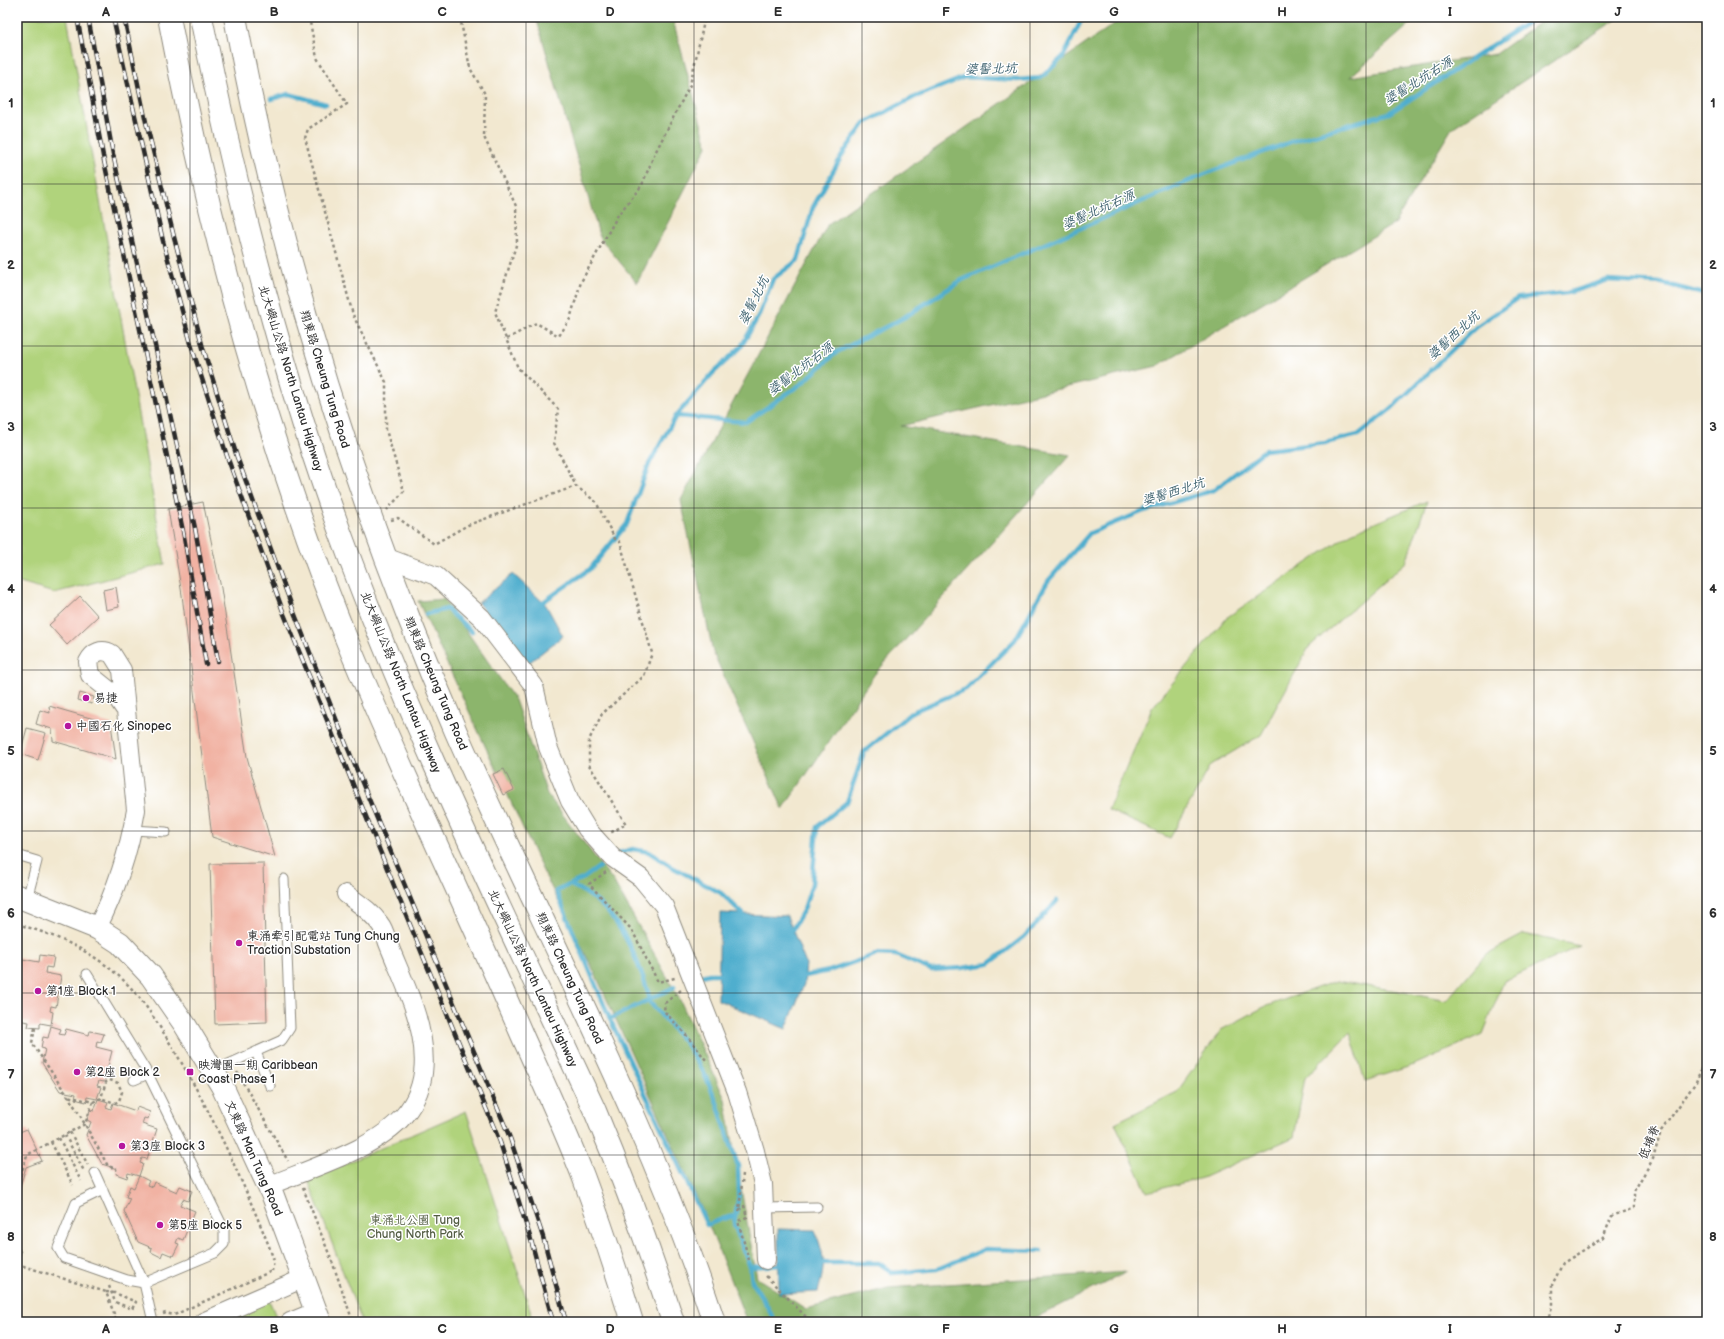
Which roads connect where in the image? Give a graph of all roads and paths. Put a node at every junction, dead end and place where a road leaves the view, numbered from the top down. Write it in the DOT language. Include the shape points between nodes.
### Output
graph roads {
  1 [pos="169,17"];
  2 [pos="201,17"];
  3 [pos="235,17"];
  4 [pos="309,17"];
  5 [pos="460,17"];
  6 [pos="705,17"];
  7 [pos="507,339"];
  8 [pos="576,486"];
  9 [pos="373,526"];
  10 [pos="385,557"];
  11 [pos="124,708"];
  12 [pos="133,830"];
  13 [pos="166,832"];
  14 [pos="597,840"];
  15 [pos="17,855"];
  16 [pos="610,869"];
  17 [pos="284,879"];
  18 [pos="346,894"];
  19 [pos="22,897"];
  20 [pos="17,924"];
  21 [pos="97,928"];
  22 [pos="87,974"];
  23 [pos="35,1028"];
  24 [pos="256,1052"];
  25 [pos="1707,1054"];
  26 [pos="706,1060"];
  27 [pos="213,1071"];
  28 [pos="148,1074"];
  29 [pos="134,1080"];
  30 [pos="270,1086"];
  31 [pos="67,1096"];
  32 [pos="100,1098"];
  33 [pos="93,1102"];
  34 [pos="85,1124"];
  35 [pos="70,1132"];
  36 [pos="65,1135"];
  37 [pos="59,1138"];
  38 [pos="51,1142"];
  39 [pos="744,1168"];
  40 [pos="117,1169"];
  41 [pos="90,1173"];
  42 [pos="81,1181"];
  43 [pos="72,1185"];
  44 [pos="268,1186"];
  45 [pos="17,1187"];
  46 [pos="103,1190"];
  47 [pos="817,1207"];
  48 [pos="765,1208"];
  49 [pos="17,1264"];
  50 [pos="761,1266"];
  51 [pos="304,1278"];
  52 [pos="144,1283"];
  53 [pos="108,1285"];
  54 [pos="106,1292"];
  55 [pos="318,1317"];
  56 [pos="153,1320"];
  57 [pos="117,1322"];
  58 [pos="203,1322"];
  59 [pos="290,1322"];
  60 [pos="632,1322"];
  61 [pos="673,1322"];
  62 [pos="714,1322"];
  63 [pos="811,1322"];
  64 [pos="1547,1322"];
  1 -- 60 [label="main road" via="200,170 224,268 256,377 318,564 382,722 492,963 565,1133 602,1228"];
  2 -- 61 [label="main road, 北大嶼山公路 North Lantau Highway" via="240,199 262,284 307,437 340,532 427,748 609,1143"];
  3 -- 9 [label="main road, 翔東路 Cheung Tung Road" via="258,133 292,270 344,442"];
  4 -- 9 [label="path" via="317,58 347,104 308,129 305,138 353,315 386,382 386,430 404,491"];
  5 -- 7 [label="path" via="470,68 485,94 484,137 516,206 517,242 495,312"];
  6 -- 7 [label="path" via="690,85 654,155 642,185 618,215 581,282 570,319 559,336 536,323"];
  7 -- 8 [label="path" via="518,368 558,409 554,443"];
  8 -- 9 [label="path" via="468,525 434,544 398,518"];
  8 -- 14 [label="path" via="596,502 615,538 620,542 652,653 644,676 602,714 589,740 589,765 626,824"];
  9 -- 10 [label="main road, 翔東路 Cheung Tung Road"];
  10 -- 14 [label="street" via="436,576 482,618 534,686 548,747 570,801"];
  10 -- 62 [label="main road, 翔東路 Cheung Tung Road" via="457,734 636,1123 686,1241"];
  11 -- 12 [label="street" via="136,810"];
  12 -- 13 [label="lane"];
  12 -- 21 [label="street" via="111,900"];
  14 -- 48 [label="street" via="613,858 641,878 664,906 737,1092 757,1157"];
  15 -- 19 [label="lane" via="38,861"];
  16 -- 26 [label="path" via="589,884 632,930 658,982 675,978 681,990 665,1003 664,1012"];
  17 -- 24 [label="lane" via="290,1028 282,1040"];
  18 -- 44 [label="street" via="369,911 381,924 418,1016 424,1060 422,1082 403,1119 385,1134 319,1166"];
  19 -- 21 [label="main road, 文東路 Man Tung Road"];
  20 -- 56 [label="path, 文東路 Man Tung Road" via="61,939 92,956 122,978 146,1007 182,1064 220,1135 269,1246 274,1261 272,1271 174,1315 166,1313"];
  21 -- 27 [label="main road, 文東路 Man Tung Road" via="120,943 151,976"];
  22 -- 28 [label="lane"];
  23 -- 31 [label="path" via="32,1043"];
  24 -- 27 [label="lane"];
  24 -- 30 [label="lane"];
  25 -- 64 [label="path, 低埔脊" via="1696,1082 1661,1130 1653,1159 1634,1191 1634,1208 1612,1216 1602,1238 1563,1263 1552,1285 1552,1307"];
  27 -- 44 [label="main road, 文東路 Man Tung Road"];
  28 -- 29 [label="lane"];
  28 -- 52 [label="lane" via="224,1229 224,1244 215,1253"];
  31 -- 33 [label="path"];
  31 -- 34 [label="path"];
  32 -- 32 [label="path" via="116,1103 119,1101 122,1092 118,1083 110,1080 106,1082"];
  32 -- 33 [label="path"];
  33 -- 34 [label="path"];
  34 -- 35 [label="path"];
  34 -- 40 [label="path" via="108,1166"];
  35 -- 36 [label="path"];
  35 -- 41 [label="path"];
  36 -- 37 [label="path"];
  36 -- 41 [label="path"];
  37 -- 38 [label="path"];
  37 -- 42 [label="path"];
  38 -- 43 [label="path"];
  38 -- 45 [label="path" via="27,1155"];
  39 -- 50 [label="path" via="739,1210 744,1206 747,1217 738,1221 748,1258"];
  41 -- 46 [label="lane"];
  44 -- 51 [label="main road, 文東路 Man Tung Road"];
  46 -- 52 [label="lane"];
  46 -- 52 [label="lane" via="76,1204 58,1248 64,1258 127,1280"];
  47 -- 48 [label="lane"];
  48 -- 50 [label="street"];
  49 -- 54 [label="path"];
  50 -- 63 [label="path"];
  51 -- 55 [label="main road, 文東路 Man Tung Road"];
  51 -- 58 [label="street"];
  52 -- 56 [label="lane"];
  53 -- 54 [label="path, bridge" via="115,1302 132,1309 136,1302 115,1293"];
  54 -- 57 [label="path"];
  55 -- 59 [label="street"];
}
